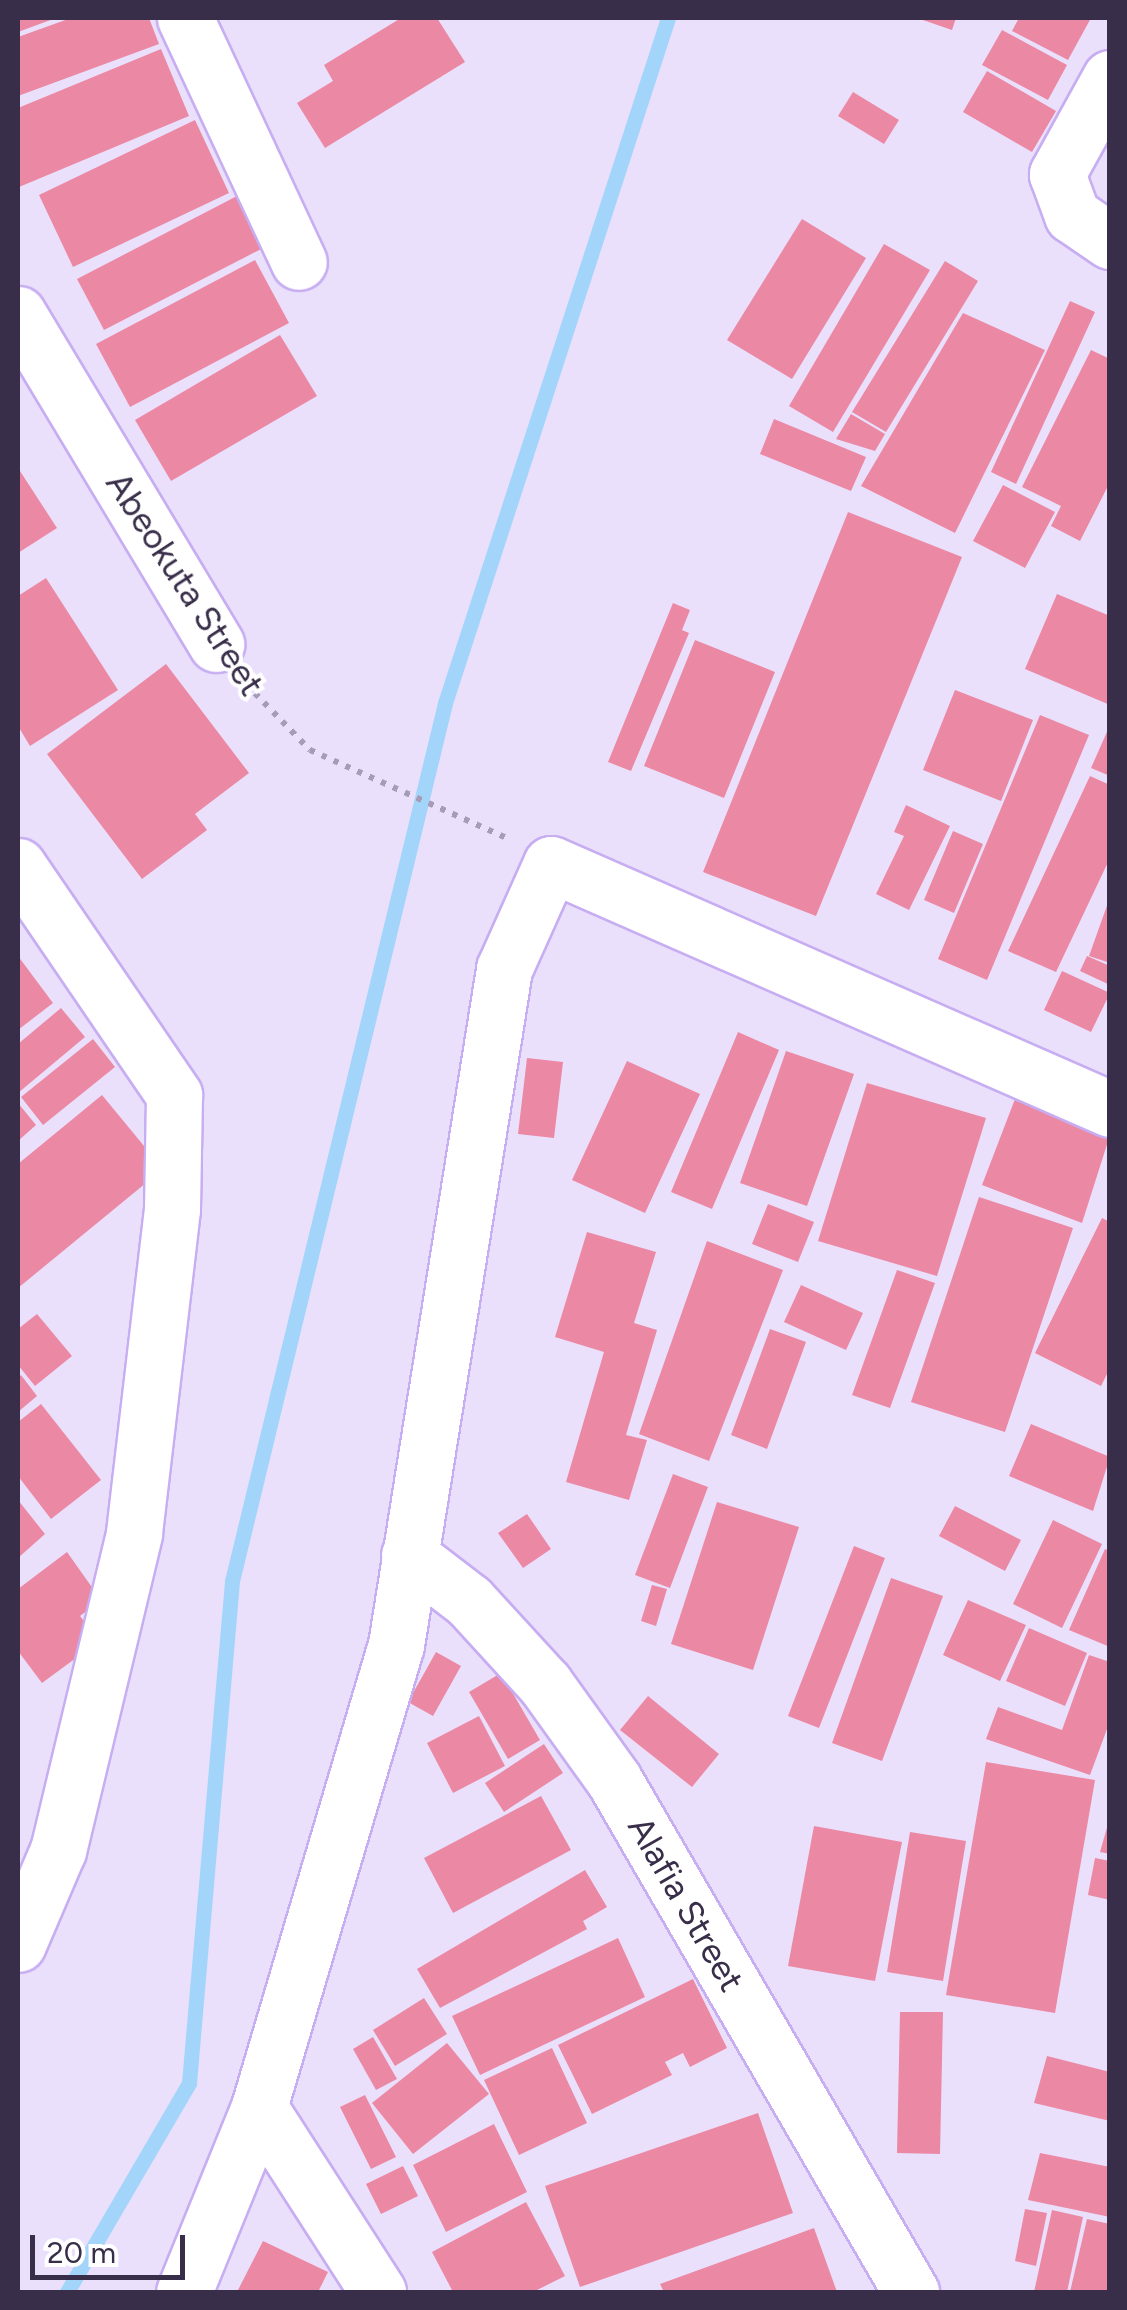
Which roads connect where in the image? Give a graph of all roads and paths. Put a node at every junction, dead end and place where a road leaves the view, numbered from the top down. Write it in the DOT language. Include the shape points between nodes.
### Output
graph roads {
  1 [pos="185,18"];
  2 [pos="1110,78"];
  3 [pos="1110,240"];
  4 [pos="298,262"];
  5 [pos="18,314"];
  6 [pos="216,644"];
  7 [pos="520,844"];
  8 [pos="18,866"];
  9 [pos="1110,1108"];
  10 [pos="410,1555"];
  11 [pos="38,1841"];
  12 [pos="18,1944"];
  13 [pos="260,2106"];
  14 [pos="184,2292"];
  15 [pos="378,2292"];
  16 [pos="911,2292"];
  1 -- 4 [label="street"];
  2 -- 3 [label="street" via="1057,174 1072,216"];
  5 -- 6 [label="street, Abeokuta Street"];
  6 -- 7 [label="path, Abeokuta Street" via="310,750"];
  8 -- 11 [label="street" via="174,1096 172,1209 134,1534"];
  9 -- 10 [label="street" via="551,864 504,969"];
  10 -- 13 [label="street" via="396,1645"];
  10 -- 16 [label="street, Alafia Street" via="469,1600 546,1684 614,1780"];
  11 -- 12 [label="street"];
  13 -- 14 [label="street"];
  13 -- 15 [label="street"];
}
